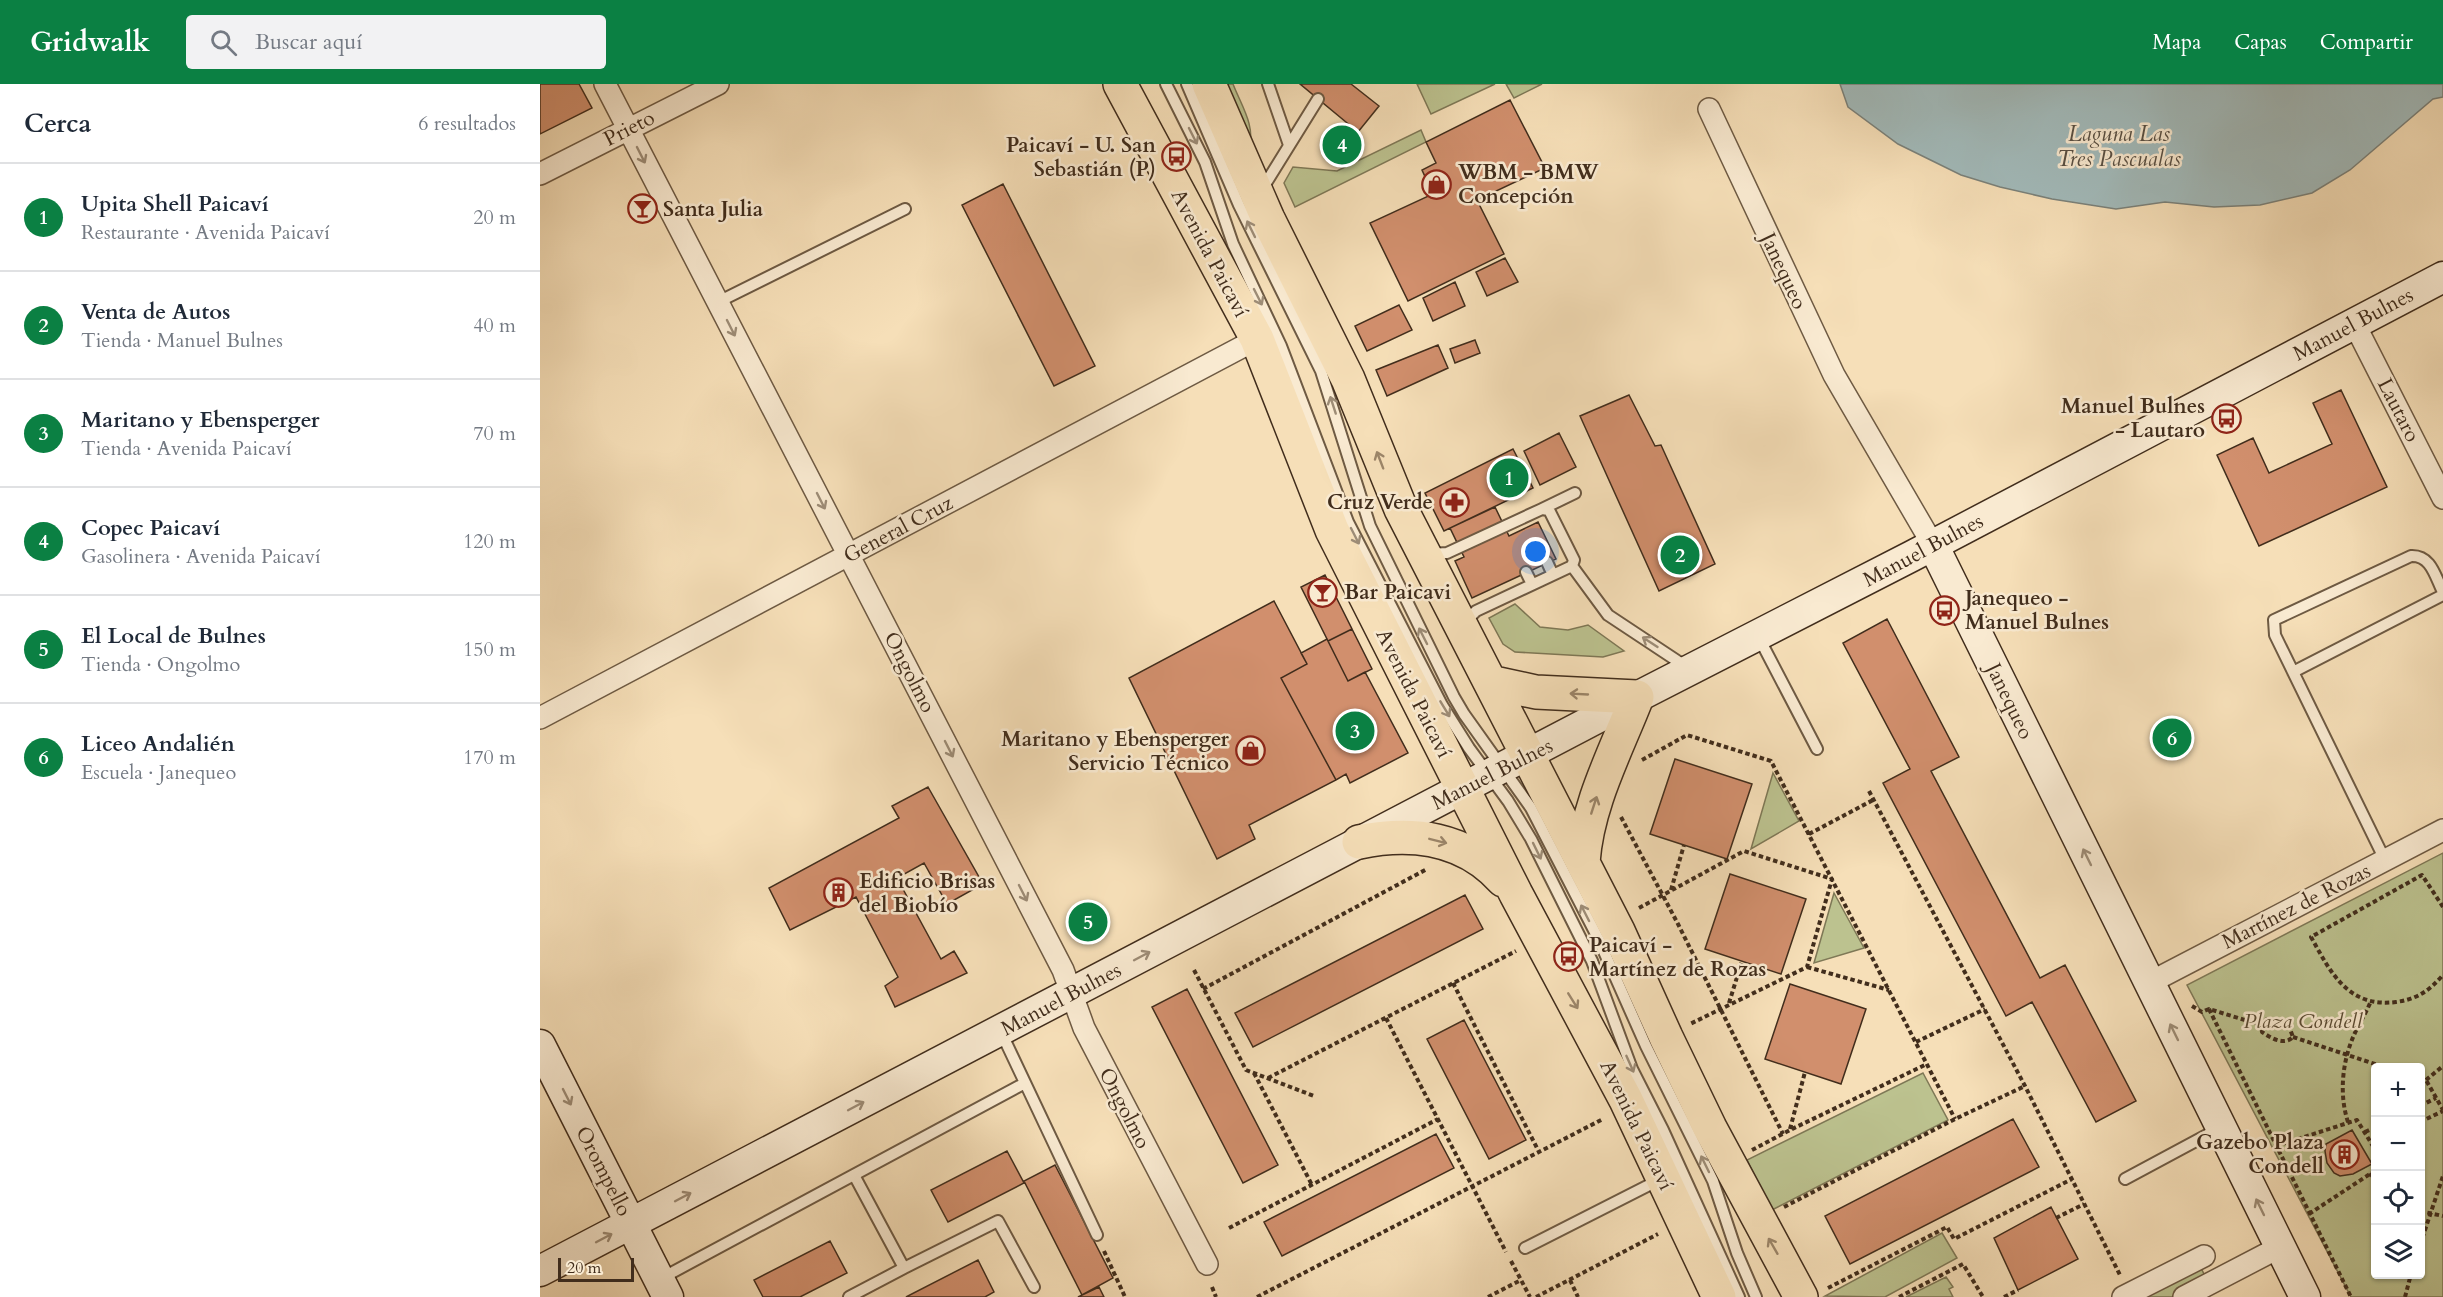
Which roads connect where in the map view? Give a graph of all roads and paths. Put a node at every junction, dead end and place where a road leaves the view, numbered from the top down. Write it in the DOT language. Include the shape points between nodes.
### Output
graph roads {
  1 [pos="604,84"];
  2 [pos="718,84"];
  3 [pos="1120,84"];
  4 [pos="1166,84"];
  5 [pos="1187,84"];
  6 [pos="1209,84"];
  7 [pos="1268,84"];
  8 [pos="1318,99"];
  9 [pos="1709,109"];
  10 [pos="627,128"];
  11 [pos="1289,145"];
  12 [pos="540,174"];
  13 [pos="1258,196"];
  14 [pos="905,209"];
  15 [pos="2443,277"];
  16 [pos="718,302"];
  17 [pos="2354,323"];
  18 [pos="1257,339"];
  19 [pos="1575,494"];
  20 [pos="2443,498"];
  21 [pos="1542,509"];
  22 [pos="1933,545"];
  23 [pos="1435,554"];
  24 [pos="849,555"];
  25 [pos="1547,562"];
  26 [pos="1572,566"];
  27 [pos="1526,572"];
  28 [pos="1553,575"];
  29 [pos="1505,582"];
  30 [pos="1532,584"];
  31 [pos="1482,593"];
  32 [pos="1511,594"];
  33 [pos="2443,594"];
  34 [pos="1489,605"];
  35 [pos="1468,618"];
  36 [pos="1757,636"];
  37 [pos="1691,670"];
  38 [pos="2293,672"];
  39 [pos="1490,682"];
  40 [pos="1637,697"];
  41 [pos="540,718"];
  42 [pos="1817,749"];
  43 [pos="1640,762"];
  44 [pos="1495,772"];
  45 [pos="1869,791"];
  46 [pos="1875,799"];
  47 [pos="1619,814"];
  48 [pos="2443,830"];
  49 [pos="1809,834"];
  50 [pos="1359,842"];
  51 [pos="1684,845"];
  52 [pos="2385,860"];
  53 [pos="1583,862"];
  54 [pos="1436,864"];
  55 [pos="1832,879"];
  56 [pos="1671,891"];
  57 [pos="1516,894"];
  58 [pos="1663,896"];
  59 [pos="2443,907"];
  60 [pos="1637,909"];
  61 [pos="1521,948"];
  62 [pos="1742,961"];
  63 [pos="1807,967"];
  64 [pos="1194,970"];
  65 [pos="2443,975"];
  66 [pos="1453,983"];
  67 [pos="2149,983"];
  68 [pos="1203,989"];
  69 [pos="1889,990"];
  70 [pos="1072,993"];
  71 [pos="2371,1001"];
  72 [pos="1728,1004"];
  73 [pos="1721,1008"];
  74 [pos="1985,1009"];
  75 [pos="2209,1009"];
  76 [pos="1386,1017"];
  77 [pos="2262,1025"];
  78 [pos="1685,1026"];
  79 [pos="1000,1031"];
  80 [pos="2293,1038"];
  81 [pos="1916,1042"];
  82 [pos="540,1045"];
  83 [pos="2349,1055"];
  84 [pos="2372,1063"];
  85 [pos="1927,1064"];
  86 [pos="2443,1066"];
  87 [pos="1805,1072"];
  88 [pos="1254,1073"];
  89 [pos="1268,1078"];
  90 [pos="2425,1078"];
  91 [pos="2425,1082"];
  92 [pos="1025,1083"];
  93 [pos="2025,1086"];
  94 [pos="1314,1096"];
  95 [pos="2436,1098"];
  96 [pos="2425,1104"];
  97 [pos="2443,1110"];
  98 [pos="1609,1116"];
  99 [pos="1438,1119"];
  100 [pos="1955,1119"];
  101 [pos="2425,1120"];
  102 [pos="2348,1122"];
  103 [pos="2221,1127"];
  104 [pos="2371,1129"];
  105 [pos="1790,1130"];
  106 [pos="2365,1132"];
  107 [pos="1783,1134"];
  108 [pos="2371,1140"];
  109 [pos="2276,1146"];
  110 [pos="1539,1152"];
  111 [pos="1749,1152"];
  112 [pos="2374,1171"];
  113 [pos="2370,1173"];
  114 [pos="854,1175"];
  115 [pos="2443,1176"];
  116 [pos="1664,1178"];
  117 [pos="2072,1179"];
  118 [pos="2125,1179"];
  119 [pos="1312,1185"];
  120 [pos="1472,1186"];
  121 [pos="1693,1196"];
  122 [pos="2085,1204"];
  123 [pos="1778,1210"];
  124 [pos="2425,1212"];
  125 [pos="2309,1214"];
  126 [pos="2431,1214"];
  127 [pos="2443,1216"];
  128 [pos="2056,1218"];
  129 [pos="632,1224"];
  130 [pos="1228,1228"];
  131 [pos="1662,1232"];
  132 [pos="2425,1233"];
  133 [pos="1097,1235"];
  134 [pos="2280,1247"];
  135 [pos="1525,1248"];
  136 [pos="2204,1256"];
  137 [pos="1207,1264"];
  138 [pos="904,1268"];
  139 [pos="540,1271"];
  140 [pos="2410,1279"];
  141 [pos="1521,1280"];
  142 [pos="1570,1280"];
  143 [pos="1034,1287"];
  144 [pos="664,1288"];
  145 [pos="2018,1290"];
  146 [pos="1810,1295"];
  147 [pos="2126,1295"];
  148 [pos="849,1297"];
  149 [pos="1125,1297"];
  150 [pos="1257,1297"];
  151 [pos="1488,1297"];
  152 [pos="1530,1297"];
  153 [pos="1536,1297"];
  154 [pos="1578,1297"];
  155 [pos="1721,1297"];
  156 [pos="1739,1297"];
  157 [pos="1756,1297"];
  158 [pos="1899,1297"];
  159 [pos="1983,1297"];
  160 [pos="2004,1297"];
  161 [pos="2184,1297"];
  162 [pos="2305,1297"];
  163 [pos="2351,1297"];
  164 [pos="2405,1297"];
  1 -- 10 [label="street, Ongolmo"];
  2 -- 10 [label="street, Prieto"];
  3 -- 18 [label="main road, Avenida Paicaví"];
  4 -- 44 [label="lane, one-way" via="1205,162 1233,244 1281,346 1348,522 1429,681 1469,748"];
  44 -- 5 [label="lane, one-way" via="1373,533 1321,371 1239,205"];
  6 -- 13 [label="main road, Avenida Paicaví"];
  7 -- 11 [label="lane"];
  8 -- 11 [label="lane"];
  9 -- 22 [label="street, Janequeo" via="1834,375"];
  10 -- 12 [label="street, Prieto"];
  10 -- 16 [label="street, Ongolmo, one-way"];
  11 -- 13 [label="lane"];
  23 -- 13 [label="main road, Avenida Paicaví, one-way" via="1391,486 1339,357"];
  14 -- 16 [label="lane"];
  15 -- 17 [label="main road, Manuel Bulnes"];
  16 -- 24 [label="street, Ongolmo, one-way"];
  17 -- 20 [label="street, Lautaro"];
  17 -- 22 [label="main road, Manuel Bulnes"];
  18 -- 24 [label="street, General Cruz"];
  18 -- 44 [label="main road, Avenida Paicaví" via="1332,530"];
  19 -- 21 [label="lane"];
  21 -- 23 [label="lane" via="1527,521"];
  21 -- 26 [label="lane" via="1549,510 1574,560"];
  22 -- 36 [label="main road, Manuel Bulnes"];
  67 -- 22 [label="main road, Janequeo, one-way"];
  23 -- 35 [label="main road, Avenida Paicaví"];
  24 -- 41 [label="street, General Cruz"];
  24 -- 70 [label="street, Ongolmo, one-way"];
  25 -- 28 [label="lane"];
  26 -- 28 [label="lane"];
  37 -- 26 [label="lane, one-way" via="1608,615"];
  27 -- 30 [label="lane"];
  28 -- 30 [label="lane"];
  29 -- 32 [label="lane"];
  30 -- 32 [label="lane"];
  31 -- 34 [label="lane"];
  32 -- 34 [label="lane"];
  33 -- 38 [label="lane"];
  33 -- 38 [label="lane" via="2427,559 2411,556 2274,620 2275,635"];
  34 -- 35 [label="lane"];
  35 -- 39 [label="main road, Avenida Paicaví"];
  36 -- 37 [label="main road, Manuel Bulnes"];
  36 -- 42 [label="lane"];
  37 -- 40 [label="main road, Manuel Bulnes"];
  38 -- 52 [label="lane"];
  40 -- 39 [label="main road, one-way" via="1536,692"];
  39 -- 44 [label="main road, Avenida Paicaví"];
  40 -- 44 [label="main road, Manuel Bulnes"];
  53 -- 40 [label="main road, one-way" via="1591,813"];
  43 -- 49 [label="path" via="1687,735 1772,761"];
  44 -- 50 [label="main road, Manuel Bulnes"];
  44 -- 53 [label="main road, Avenida Paicaví"];
  44 -- 57 [label="main road, Avenida Paicaví"];
  44 -- 121 [label="lane, one-way" via="1592,961 1623,1050"];
  157 -- 44 [label="lane, one-way" via="1713,1181 1646,1046 1610,962 1535,816"];
  45 -- 46 [label="path"];
  46 -- 49 [label="path"];
  46 -- 74 [label="path"];
  47 -- 58 [label="path"];
  48 -- 52 [label="street, Martínez de Rozas"];
  49 -- 55 [label="path"];
  50 -- 57 [label="main road, one-way" via="1418,836 1451,844 1479,859"];
  70 -- 50 [label="main road, Manuel Bulnes, one-way"];
  51 -- 56 [label="path"];
  52 -- 67 [label="street, Martínez de Rozas"];
  146 -- 53 [label="main road, Avenida Paicaví, one-way" via="1710,1128"];
  54 -- 68 [label="path"];
  55 -- 56 [label="path" via="1744,851"];
  55 -- 63 [label="path"];
  55 -- 69 [label="path"];
  56 -- 58 [label="path"];
  57 -- 116 [label="main road, Avenida Paicaví, one-way"];
  58 -- 60 [label="path"];
  58 -- 73 [label="path"];
  59 -- 71 [label="path" via="2422,875 2311,937 2330,971 2345,988"];
  61 -- 66 [label="path"];
  62 -- 72 [label="path"];
  63 -- 69 [label="path"];
  63 -- 72 [label="path"];
  64 -- 68 [label="path"];
  65 -- 71 [label="path" via="2422,995 2379,1004"];
  66 -- 76 [label="path"];
  66 -- 110 [label="path"];
  67 -- 75 [label="path" via="2202,1012"];
  103 -- 67 [label="main road, Janequeo, one-way"];
  68 -- 88 [label="path" via="1246,1070"];
  69 -- 81 [label="path"];
  70 -- 79 [label="main road, Manuel Bulnes"];
  70 -- 137 [label="street, Ongolmo" via="1084,1028"];
  71 -- 83 [label="path" via="2353,1037"];
  72 -- 73 [label="path"];
  73 -- 78 [label="path"];
  73 -- 107 [label="path"];
  74 -- 81 [label="path"];
  74 -- 93 [label="path"];
  75 -- 77 [label="path"];
  75 -- 109 [label="path"];
  76 -- 89 [label="path"];
  76 -- 99 [label="path"];
  77 -- 80 [label="path" via="2262,1032 2273,1039 2282,1042"];
  77 -- 80 [label="path" via="2267,1019 2289,1024"];
  79 -- 92 [label="lane"];
  129 -- 79 [label="main road, Manuel Bulnes, one-way"];
  80 -- 83 [label="path"];
  81 -- 85 [label="path"];
  82 -- 129 [label="main road, Orompello, one-way"];
  83 -- 84 [label="path"];
  83 -- 102 [label="path" via="2342,1083 2342,1105"];
  85 -- 100 [label="path"];
  85 -- 105 [label="path"];
  86 -- 90 [label="path"];
  87 -- 105 [label="path"];
  88 -- 89 [label="path"];
  88 -- 119 [label="path"];
  89 -- 94 [label="path"];
  91 -- 95 [label="path"];
  92 -- 114 [label="lane"];
  92 -- 133 [label="lane"];
  93 -- 100 [label="path"];
  93 -- 117 [label="path"];
  95 -- 96 [label="path"];
  95 -- 97 [label="path"];
  97 -- 101 [label="path"];
  98 -- 110 [label="path"];
  99 -- 119 [label="path"];
  99 -- 120 [label="path"];
  100 -- 123 [label="path"];
  102 -- 106 [label="path" via="2357,1119"];
  102 -- 109 [label="path"];
  103 -- 118 [label="lane"];
  134 -- 103 [label="main road, Janequeo, one-way"];
  104 -- 106 [label="path"];
  105 -- 107 [label="path"];
  106 -- 108 [label="path"];
  107 -- 111 [label="path"];
  109 -- 125 [label="path"];
  110 -- 120 [label="path"];
  112 -- 113 [label="path"];
  113 -- 125 [label="path"];
  114 -- 138 [label="lane"];
  114 -- 144 [label="lane"];
  115 -- 126 [label="path"];
  116 -- 135 [label="lane"];
  116 -- 155 [label="main road, Avenida Paicaví"];
  117 -- 122 [label="path"];
  117 -- 146 [label="path" via="1954,1239 1947,1227"];
  119 -- 130 [label="path"];
  120 -- 141 [label="path"];
  120 -- 150 [label="path"];
  121 -- 155 [label="lane"];
  121 -- 156 [label="lane"];
  122 -- 128 [label="path"];
  122 -- 147 [label="path"];
  124 -- 126 [label="path"];
  125 -- 163 [label="path"];
  126 -- 127 [label="path"];
  126 -- 132 [label="path"];
  139 -- 129 [label="main road, Manuel Bulnes, one-way"];
  129 -- 144 [label="main road, Orompello"];
  131 -- 142 [label="path"];
  133 -- 149 [label="path"];
  134 -- 161 [label="street"];
  134 -- 162 [label="main road, Janequeo"];
  136 -- 147 [label="street"];
  138 -- 143 [label="lane" via="998,1221"];
  138 -- 148 [label="lane"];
  140 -- 164 [label="path"];
  141 -- 151 [label="path"];
  141 -- 152 [label="path"];
  142 -- 153 [label="path"];
  142 -- 154 [label="path"];
  145 -- 160 [label="path"];
  158 -- 159 [label="path" via="1963,1264"];
}
